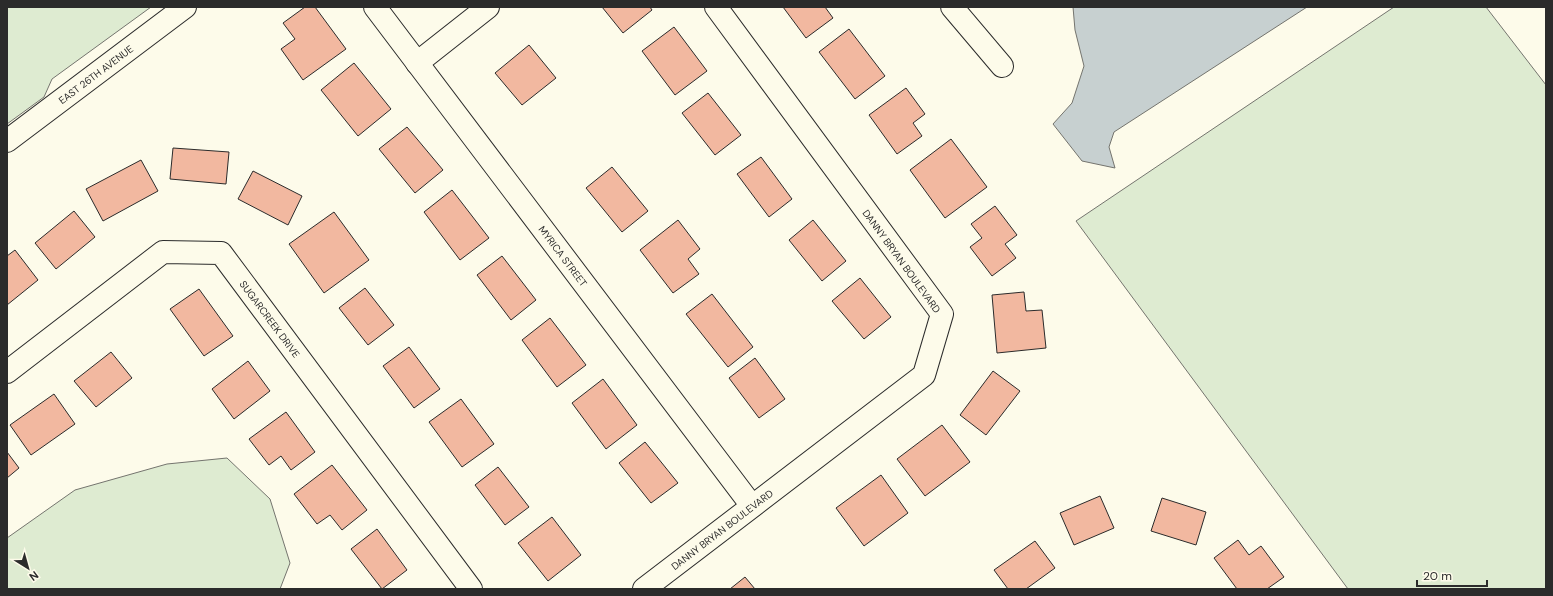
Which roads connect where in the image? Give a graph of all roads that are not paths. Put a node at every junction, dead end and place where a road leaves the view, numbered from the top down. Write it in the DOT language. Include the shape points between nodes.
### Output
graph roads {
  1 [pos="185,7"];
  2 [pos="375,7"];
  3 [pos="488,7"];
  4 [pos="716,7"];
  5 [pos="952,7"];
  6 [pos="417,63"];
  7 [pos="1002,66"];
  8 [pos="7,141"];
  9 [pos="7,372"];
  10 [pos="752,506"];
  11 [pos="471,589"];
  12 [pos="644,589"];
  1 -- 8 [label="street, EAST 26TH AVENUE"];
  2 -- 6 [label="street, MYRICA STREET"];
  3 -- 6 [label="street"];
  4 -- 10 [label="street, DANNY BRYAN BOULEVARD" via="942,314 924,375"];
  5 -- 7 [label="street"];
  6 -- 10 [label="street, MYRICA STREET"];
  9 -- 11 [label="street, SUGARCREEK DRIVE" via="163,252 221,253"];
  10 -- 12 [label="street, DANNY BRYAN BOULEVARD"];
}
